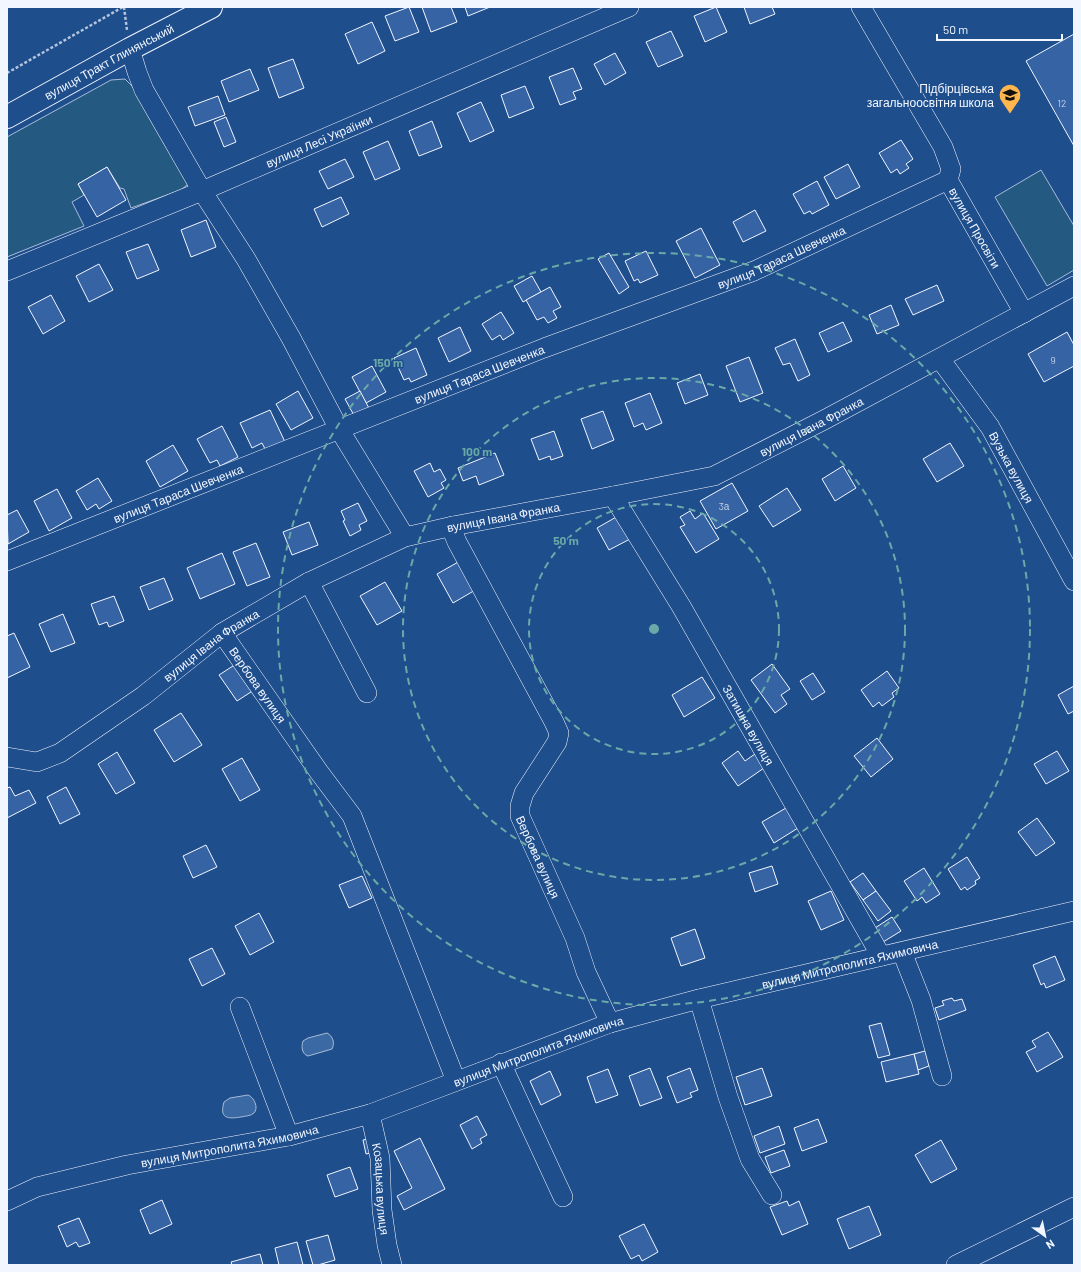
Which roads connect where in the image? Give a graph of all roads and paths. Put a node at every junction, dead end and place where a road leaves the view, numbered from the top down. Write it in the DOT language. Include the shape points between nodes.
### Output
graph roads {
  1 [pos="123,7"];
  2 [pos="211,7"];
  3 [pos="629,7"];
  4 [pos="861,7"];
  5 [pos="130,49"];
  6 [pos="7,73"];
  7 [pos="7,117"];
  8 [pos="948,180"];
  9 [pos="202,191"];
  10 [pos="7,271"];
  11 [pos="1074,286"];
  12 [pos="1024,313"];
  13 [pos="940,359"];
  14 [pos="340,429"];
  15 [pos="613,496"];
  16 [pos="453,526"];
  17 [pos="404,537"];
  18 [pos="7,561"];
  19 [pos="1074,581"];
  20 [pos="310,582"];
  21 [pos="222,633"];
  22 [pos="367,693"];
  23 [pos="7,757"];
  24 [pos="1074,911"];
  25 [pos="902,952"];
  26 [pos="882,956"];
  27 [pos="699,1000"];
  28 [pos="240,1007"];
  29 [pos="610,1023"];
  30 [pos="501,1063"];
  31 [pos="942,1076"];
  32 [pos="456,1081"];
  33 [pos="370,1114"];
  34 [pos="289,1136"];
  35 [pos="772,1195"];
  36 [pos="563,1197"];
  37 [pos="7,1201"];
  38 [pos="1074,1207"];
  39 [pos="392,1265"];
  40 [pos="956,1265"];
  1 -- 6 [label="path"];
  2 -- 5 [label="main road, вулиця Тракт Глинянський"];
  3 -- 9 [label="street, вулиця Лесі Українки"];
  4 -- 8 [label="street, вулиця Просвіти" via="943,147 952,169"];
  5 -- 7 [label="main road, вулиця Тракт Глинянський"];
  5 -- 9 [label="street" via="144,90"];
  8 -- 12 [label="street, вулиця Просвіти"];
  8 -- 14 [label="street, вулиця Тараса Шевченка" via="754,271 544,348"];
  9 -- 10 [label="street, вулиця Лесі Українки"];
  9 -- 14 [label="street" via="246,259"];
  11 -- 12 [label="street"];
  12 -- 13 [label="street, вулиця Івана Франка"];
  13 -- 15 [label="street, вулиця Івана Франка" via="714,476"];
  13 -- 19 [label="street, Вузька вулиця" via="990,427"];
  14 -- 17 [label="street"];
  14 -- 18 [label="street, вулиця Тараса Шевченка"];
  15 -- 16 [label="street, вулиця Івана Франка"];
  15 -- 26 [label="street, Затишна вулиця" via="681,606"];
  16 -- 17 [label="street, вулиця Івана Франка"];
  16 -- 29 [label="street, Вербова вулиця" via="456,542 559,733 557,742 524,793 520,816"];
  17 -- 20 [label="street, вулиця Івана Франка"];
  20 -- 21 [label="street, вулиця Івана Франка"];
  20 -- 22 [label="street"];
  21 -- 23 [label="street, вулиця Івана Франка" via="143,696 60,754 37,762"];
  21 -- 32 [label="street, Вербова вулиця" via="352,816"];
  24 -- 25 [label="street, вулиця Митрополита Яхимовича"];
  25 -- 26 [label="street, вулиця Митрополита Яхимовича"];
  25 -- 31 [label="street" via="921,1000"];
  26 -- 27 [label="street, вулиця Митрополита Яхимовича"];
  27 -- 29 [label="street, вулиця Митрополита Яхимовича"];
  27 -- 35 [label="street" via="728,1097 750,1159"];
  28 -- 34 [label="street"];
  29 -- 30 [label="street, вулиця Митрополита Яхимовича"];
  30 -- 32 [label="street, вулиця Митрополита Яхимовича"];
  30 -- 36 [label="street"];
  32 -- 33 [label="street, вулиця Митрополита Яхимовича"];
  33 -- 34 [label="street, вулиця Митрополита Яхимовича"];
  33 -- 39 [label="street, Козацька вулиця" via="380,1158 382,1210"];
  34 -- 37 [label="street, вулиця Митрополита Яхимовича" via="127,1165 37,1187"];
  38 -- 40 [label="street"];
}
